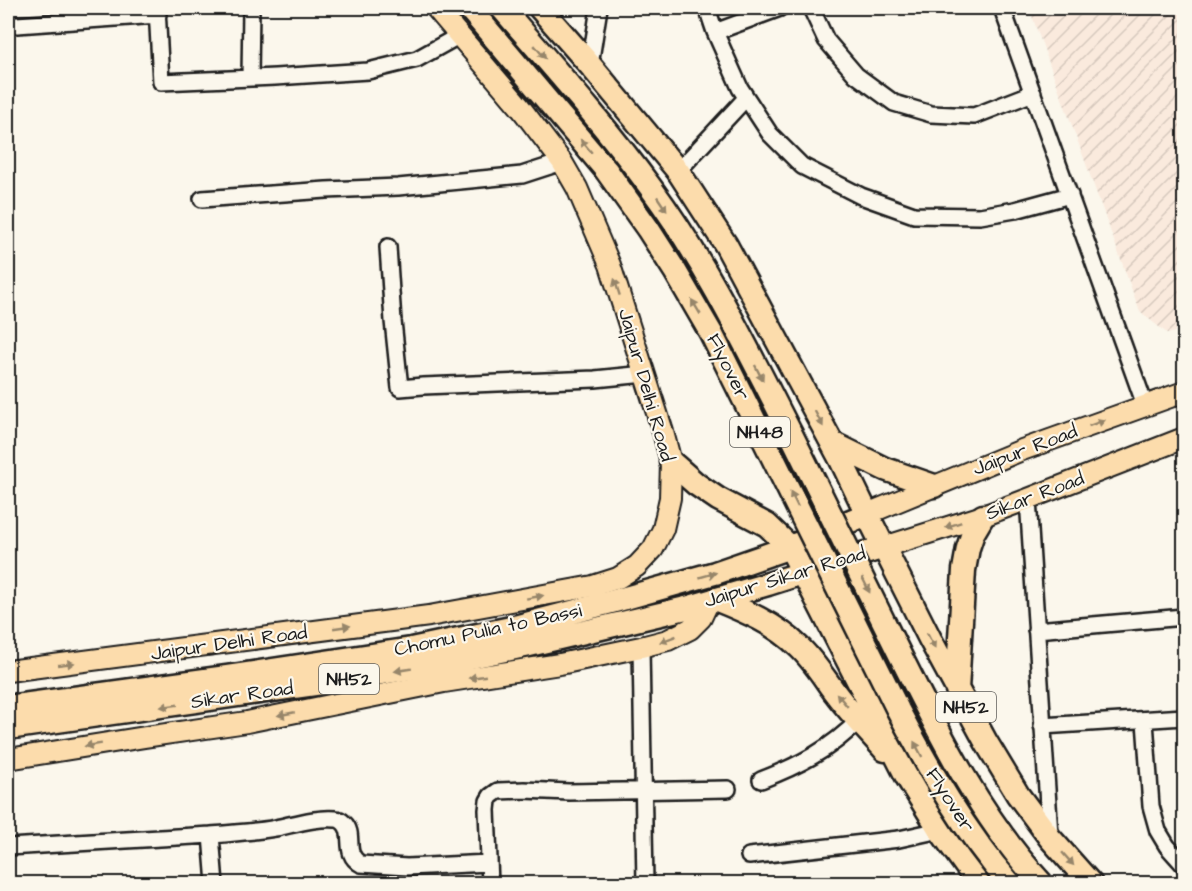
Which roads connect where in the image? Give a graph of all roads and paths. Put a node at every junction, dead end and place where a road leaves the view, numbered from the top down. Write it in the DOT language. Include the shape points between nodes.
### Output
graph roads {
  1 [pos="251,8"];
  2 [pos="436,8"];
  3 [pos="469,8"];
  4 [pos="502,8"];
  5 [pos="540,8"];
  6 [pos="599,8"];
  7 [pos="707,8"];
  8 [pos="780,8"];
  9 [pos="811,8"];
  10 [pos="1002,8"];
  11 [pos="157,11"];
  12 [pos="17,25"];
  13 [pos="715,32"];
  14 [pos="460,35"];
  15 [pos="590,65"];
  16 [pos="250,78"];
  17 [pos="1033,93"];
  18 [pos="746,98"];
  19 [pos="562,162"];
  20 [pos="678,171"];
  21 [pos="1070,195"];
  22 [pos="202,199"];
  23 [pos="388,247"];
  24 [pos="645,375"];
  25 [pos="1185,392"];
  26 [pos="1145,405"];
  27 [pos="1185,438"];
  28 [pos="832,443"];
  29 [pos="671,462"];
  30 [pos="934,486"];
  31 [pos="1028,500"];
  32 [pos="867,514"];
  33 [pos="983,516"];
  34 [pos="790,547"];
  35 [pos="884,547"];
  36 [pos="804,573"];
  37 [pos="712,600"];
  38 [pos="686,608"];
  39 [pos="1185,616"];
  40 [pos="1036,630"];
  41 [pos="641,647"];
  42 [pos="8,671"];
  43 [pos="957,691"];
  44 [pos="8,707"];
  45 [pos="1185,717"];
  46 [pos="859,720"];
  47 [pos="1145,721"];
  48 [pos="1042,726"];
  49 [pos="8,728"];
  50 [pos="8,759"];
  51 [pos="907,777"];
  52 [pos="761,780"];
  53 [pos="643,789"];
  54 [pos="728,789"];
  55 [pos="940,830"];
  56 [pos="211,836"];
  57 [pos="1050,838"];
  58 [pos="8,847"];
  59 [pos="749,856"];
  60 [pos="489,863"];
  61 [pos="1185,864"];
  62 [pos="215,884"];
  63 [pos="490,884"];
  64 [pos="645,884"];
  65 [pos="979,884"];
  66 [pos="1010,884"];
  67 [pos="1042,884"];
  68 [pos="1091,884"];
  1 -- 16 [label="street"];
  2 -- 14 [label="main road, Jaipur Delhi Road"];
  66 -- 3 [label="highway, Flyover / NH48, one-way, bridge" via="959,816 927,764 711,333 675,271 606,170"];
  4 -- 67 [label="highway, Flyover / NH48, one-way, bridge" via="644,179 691,248 791,435 943,740 982,807"];
  5 -- 15 [label="highway"];
  6 -- 15 [label="street"];
  7 -- 13 [label="street"];
  8 -- 13 [label="street"];
  9 -- 17 [label="street" via="826,40 856,75 894,103 931,114 974,116"];
  10 -- 17 [label="street"];
  11 -- 12 [label="street"];
  11 -- 16 [label="street" via="161,82"];
  13 -- 18 [label="street"];
  14 -- 16 [label="street" via="417,59 368,71"];
  14 -- 19 [label="main road, Jaipur Delhi Road"];
  15 -- 20 [label="highway"];
  17 -- 21 [label="street"];
  18 -- 20 [label="street"];
  18 -- 21 [label="street" via="770,134 802,166 861,196 914,215 980,216"];
  19 -- 22 [label="street" via="522,175"];
  24 -- 19 [label="main road, Jaipur Delhi Road, one-way" via="606,256"];
  20 -- 28 [label="highway, one-way" via="726,245"];
  21 -- 26 [label="street"];
  23 -- 24 [label="street" via="400,388"];
  24 -- 29 [label="main road, Jaipur Delhi Road"];
  25 -- 26 [label="main road, Jaipur Road"];
  30 -- 26 [label="main road, Jaipur Road, one-way"];
  27 -- 31 [label="main road, Sikar Road"];
  28 -- 30 [label="highway"];
  28 -- 32 [label="highway"];
  29 -- 34 [label="highway" via="718,499 766,525"];
  42 -- 29 [label="main road, Jaipur Delhi Road, one-way" via="429,616 593,586 618,578 653,549 663,529 670,498"];
  30 -- 32 [label="main road, Jaipur Road"];
  31 -- 33 [label="main road, Sikar Road"];
  31 -- 40 [label="street"];
  32 -- 34 [label="highway, NH52"];
  32 -- 35 [label="highway, NH52"];
  33 -- 35 [label="main road, Sikar Road, one-way"];
  33 -- 43 [label="highway" via="973,533 964,570"];
  34 -- 36 [label="highway"];
  44 -- 34 [label="highway, Chomu Pulia to Bassi / NH52, one-way" via="411,649 611,603"];
  35 -- 36 [label="highway, Jaipur Sikar Road / NH52"];
  35 -- 43 [label="highway, NH52, one-way"];
  36 -- 37 [label="highway, Jaipur Sikar Road / NH52"];
  36 -- 51 [label="highway"];
  37 -- 38 [label="highway, Jaipur Sikar Road / NH52"];
  37 -- 41 [label="main road, one-way" via="690,629"];
  46 -- 37 [label="highway, one-way" via="799,646 758,618"];
  38 -- 49 [label="highway, Sikar Road / NH52, one-way" via="442,663"];
  39 -- 40 [label="street"];
  40 -- 48 [label="street"];
  41 -- 50 [label="main road, one-way" via="247,722"];
  41 -- 53 [label="street"];
  43 -- 57 [label="highway, NH52" via="1018,795"];
  45 -- 47 [label="street"];
  46 -- 51 [label="highway"];
  46 -- 52 [label="street" via="844,736 813,757"];
  47 -- 48 [label="street"];
  47 -- 61 [label="street" via="1155,823 1167,846"];
  48 -- 57 [label="street"];
  51 -- 55 [label="highway"];
  53 -- 54 [label="street"];
  53 -- 60 [label="street" via="498,791 488,801"];
  53 -- 64 [label="street"];
  55 -- 59 [label="street" via="899,839"];
  55 -- 65 [label="highway"];
  56 -- 58 [label="street"];
  56 -- 60 [label="street" via="337,819 347,826 351,854 361,864 407,867"];
  56 -- 62 [label="street"];
  57 -- 68 [label="highway, NH52, one-way"];
  60 -- 63 [label="street"];
}
